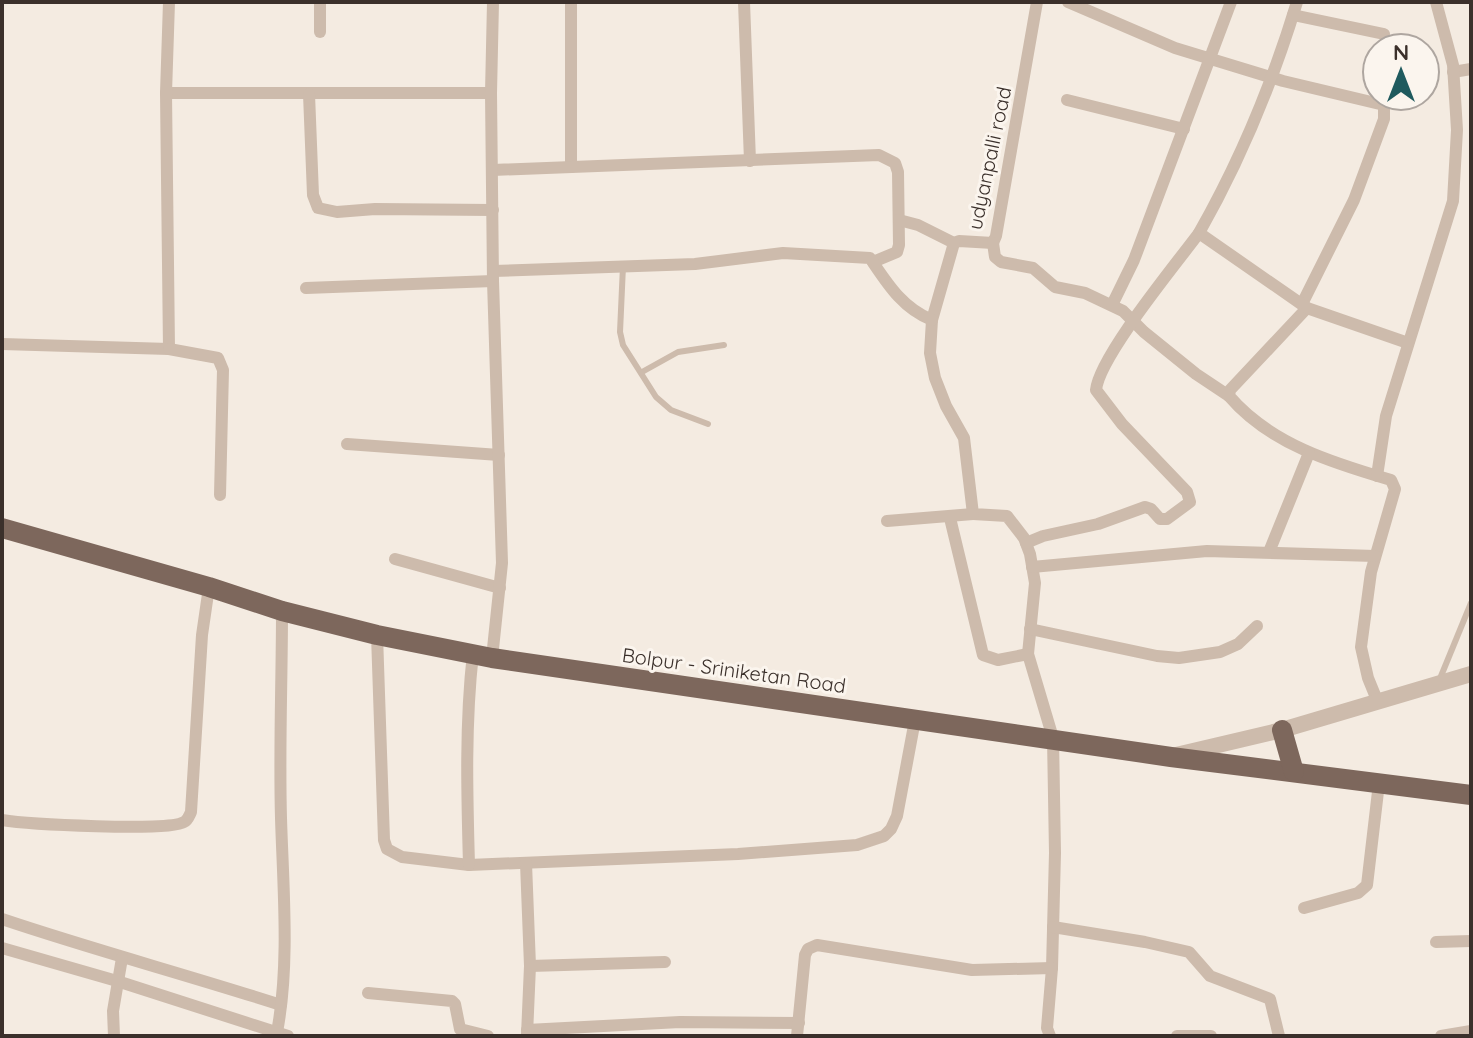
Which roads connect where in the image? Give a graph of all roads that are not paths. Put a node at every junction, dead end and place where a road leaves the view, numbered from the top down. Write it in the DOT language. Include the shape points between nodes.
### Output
graph roads {
  1 [pos="169,2"];
  2 [pos="320,2"];
  3 [pos="493,2"];
  4 [pos="571,2"];
  5 [pos="744,2"];
  6 [pos="1037,2"];
  7 [pos="1068,2"];
  8 [pos="1231,2"];
  9 [pos="1436,2"];
  10 [pos="1295,8"];
  11 [pos="320,32"];
  12 [pos="1377,32"];
  13 [pos="1211,58"];
  14 [pos="1471,69"];
  15 [pos="1453,72"];
  16 [pos="1271,77"];
  17 [pos="166,93"];
  18 [pos="491,93"];
  19 [pos="309,94"];
  20 [pos="1067,100"];
  21 [pos="1184,129"];
  22 [pos="750,161"];
  23 [pos="571,167"];
  24 [pos="493,170"];
  25 [pos="493,210"];
  26 [pos="899,220"];
  27 [pos="1199,233"];
  28 [pos="954,243"];
  29 [pos="993,243"];
  30 [pos="873,262"];
  31 [pos="623,266"];
  32 [pos="493,276"];
  33 [pos="306,288"];
  34 [pos="1112,305"];
  35 [pos="1304,306"];
  36 [pos="932,320"];
  37 [pos="1134,320"];
  38 [pos="1408,343"];
  39 [pos="2,344"];
  40 [pos="724,345"];
  41 [pos="169,349"];
  42 [pos="642,372"];
  43 [pos="1229,396"];
  44 [pos="708,424"];
  45 [pos="347,444"];
  46 [pos="1309,453"];
  47 [pos="499,455"];
  48 [pos="1377,476"];
  49 [pos="220,495"];
  50 [pos="973,514"];
  51 [pos="950,518"];
  52 [pos="887,521"];
  53 [pos="2,528"];
  54 [pos="1026,543"];
  55 [pos="1269,552"];
  56 [pos="1375,556"];
  57 [pos="395,559"];
  58 [pos="1032,567"];
  59 [pos="209,587"];
  60 [pos="500,588"];
  61 [pos="1471,603"];
  62 [pos="282,611"];
  63 [pos="1257,626"];
  64 [pos="1030,629"];
  65 [pos="377,635"];
  66 [pos="1028,654"];
  67 [pos="482,656"];
  68 [pos="1471,674"];
  69 [pos="1438,682"];
  70 [pos="1377,700"];
  71 [pos="915,720"];
  72 [pos="1282,730"];
  73 [pos="1053,738"];
  74 [pos="1171,757"];
  75 [pos="1294,772"];
  76 [pos="1379,783"];
  77 [pos="1471,795"];
  78 [pos="2,820"];
  79 [pos="526,863"];
  80 [pos="469,865"];
  81 [pos="1304,908"];
  82 [pos="2,919"];
  83 [pos="1053,927"];
  84 [pos="1471,941"];
  85 [pos="1436,942"];
  86 [pos="2,948"];
  87 [pos="665,962"];
  88 [pos="530,966"];
  89 [pos="1052,968"];
  90 [pos="119,970"];
  91 [pos="368,993"];
  92 [pos="281,1022"];
  93 [pos="798,1030"];
  94 [pos="1471,1031"];
  95 [pos="527,1033"];
  96 [pos="114,1036"];
  97 [pos="488,1036"];
  98 [pos="1050,1036"];
  99 [pos="1177,1036"];
  100 [pos="1211,1036"];
  101 [pos="1279,1036"];
  102 [pos="1441,1036"];
  1 -- 17 [label="street"];
  2 -- 11 [label="street"];
  3 -- 18 [label="street"];
  4 -- 23 [label="street"];
  5 -- 22 [label="street"];
  6 -- 29 [label="street, udyanpalli road"];
  7 -- 13 [label="street"];
  8 -- 13 [label="street"];
  9 -- 15 [label="street"];
  10 -- 12 [label="street"];
  10 -- 16 [label="street"];
  13 -- 16 [label="street"];
  13 -- 21 [label="street"];
  14 -- 15 [label="street"];
  15 -- 38 [label="street" via="1453,201"];
  16 -- 27 [label="street"];
  16 -- 35 [label="street" via="1380,103 1386,109 1354,200"];
  17 -- 19 [label="street"];
  17 -- 41 [label="street"];
  18 -- 19 [label="street"];
  18 -- 24 [label="street"];
  19 -- 25 [label="street" via="318,208"];
  20 -- 21 [label="street"];
  21 -- 34 [label="street"];
  22 -- 23 [label="street"];
  22 -- 26 [label="street" via="887,157 898,172"];
  23 -- 24 [label="street"];
  24 -- 25 [label="street"];
  25 -- 32 [label="street"];
  26 -- 28 [label="street"];
  26 -- 30 [label="street" via="897,252"];
  27 -- 35 [label="street"];
  27 -- 37 [label="street"];
  28 -- 29 [label="street, udyanpalli road"];
  28 -- 36 [label="street, udyanpalli road"];
  29 -- 34 [label="street" via="1001,262 1033,268 1055,287"];
  30 -- 31 [label="street" via="854,255 783,253"];
  30 -- 36 [label="street" via="897,297"];
  31 -- 32 [label="street"];
  31 -- 42 [label="lane" via="620,332"];
  32 -- 33 [label="street"];
  32 -- 47 [label="street"];
  34 -- 37 [label="street"];
  35 -- 38 [label="street"];
  35 -- 43 [label="street"];
  36 -- 50 [label="street, udyanpalli road" via="935,378 964,438"];
  37 -- 43 [label="street"];
  37 -- 54 [label="street" via="1101,372 1096,390 1187,492 1190,502 1167,519 1138,508"];
  38 -- 48 [label="street" via="1386,416"];
  39 -- 41 [label="street"];
  40 -- 42 [label="lane" via="678,352"];
  41 -- 49 [label="street" via="218,358 223,370"];
  42 -- 44 [label="lane" via="656,397 671,410"];
  43 -- 46 [label="street" via="1259,424"];
  45 -- 47 [label="street"];
  46 -- 48 [label="street"];
  46 -- 55 [label="street"];
  47 -- 60 [label="street"];
  48 -- 56 [label="street" via="1391,480 1395,489"];
  50 -- 51 [label="street"];
  50 -- 54 [label="street" via="1007,516"];
  51 -- 52 [label="street"];
  51 -- 66 [label="street" via="983,655 998,660"];
  53 -- 59 [label="main road, Bolpur - Sriniketan Road"];
  54 -- 58 [label="street"];
  55 -- 56 [label="street"];
  55 -- 58 [label="street" via="1167,553"];
  56 -- 70 [label="street" via="1361,647"];
  57 -- 60 [label="street"];
  58 -- 64 [label="street"];
  59 -- 62 [label="main road, Bolpur - Sriniketan Road"];
  59 -- 78 [label="street" via="188,819 176,825 142,826"];
  60 -- 67 [label="street"];
  61 -- 69 [label="lane"];
  62 -- 65 [label="main road, Bolpur - Sriniketan Road"];
  62 -- 92 [label="street"];
  63 -- 64 [label="street" via="1220,652 1179,658"];
  64 -- 66 [label="street"];
  65 -- 67 [label="main road, Bolpur - Sriniketan Road"];
  65 -- 80 [label="street" via="387,849 402,857"];
  66 -- 73 [label="street"];
  67 -- 71 [label="main road, Bolpur - Sriniketan Road"];
  67 -- 80 [label="street" via="467,703"];
  68 -- 69 [label="street"];
  69 -- 70 [label="street"];
  70 -- 72 [label="street"];
  71 -- 73 [label="main road, Bolpur - Sriniketan Road"];
  71 -- 79 [label="street" via="897,816 891,829 875,840 738,854"];
  72 -- 74 [label="street"];
  72 -- 75 [label="main road"];
  73 -- 74 [label="main road, Bolpur - Sriniketan Road"];
  73 -- 83 [label="street"];
  74 -- 75 [label="main road, Bolpur - Sriniketan Road"];
  75 -- 76 [label="main road, Bolpur - Sriniketan Road"];
  76 -- 77 [label="main road, Bolpur - Sriniketan Road"];
  76 -- 81 [label="street" via="1367,885 1358,893"];
  79 -- 80 [label="street"];
  79 -- 88 [label="street"];
  82 -- 90 [label="street"];
  83 -- 89 [label="street"];
  83 -- 101 [label="street" via="1189,952 1210,976 1270,999"];
  84 -- 85 [label="street"];
  86 -- 90 [label="street"];
  87 -- 88 [label="street"];
  88 -- 95 [label="street"];
  89 -- 93 [label="street" via="972,970 817,945 805,955"];
  89 -- 98 [label="street"];
  90 -- 92 [label="street"];
  90 -- 92 [label="street" via="180,973"];
  90 -- 96 [label="street"];
  91 -- 97 [label="street" via="452,1001 460,1029"];
  93 -- 95 [label="street" via="680,1022"];
  94 -- 102 [label="street"];
  99 -- 100 [label="street"];
}
